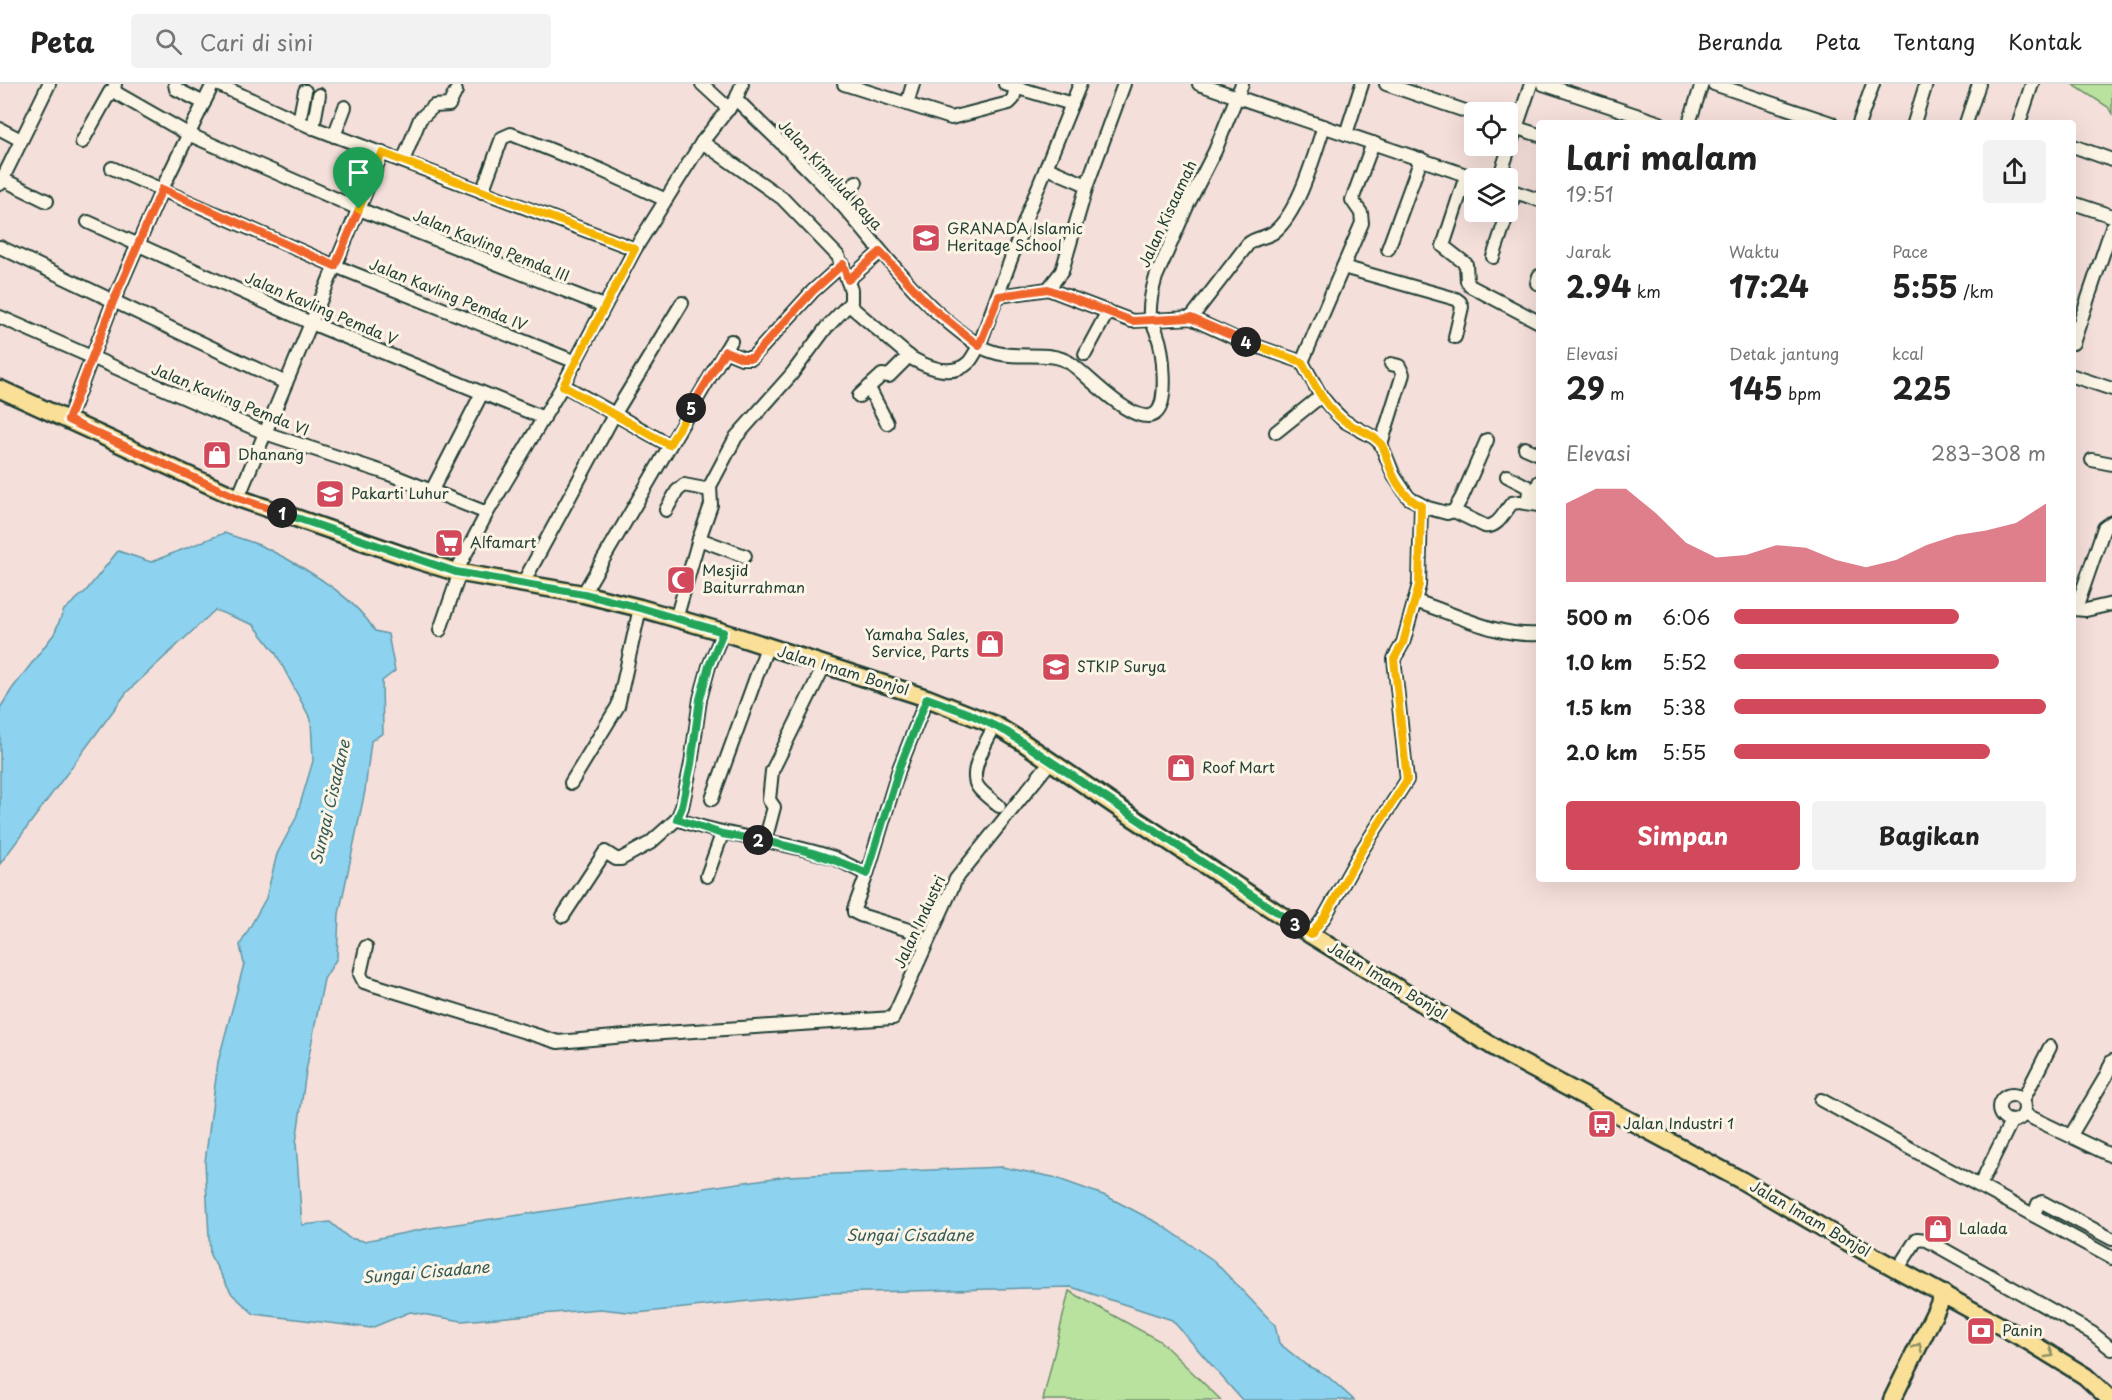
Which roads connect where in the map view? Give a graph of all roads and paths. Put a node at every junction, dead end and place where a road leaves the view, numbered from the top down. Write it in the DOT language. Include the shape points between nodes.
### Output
graph roads {
  1 [pos="49,84"];
  2 [pos="175,84"];
  3 [pos="215,84"];
  4 [pos="702,84"];
  5 [pos="742,84"];
  6 [pos="844,84"];
  7 [pos="913,84"];
  8 [pos="1080,84"];
  9 [pos="1124,84"];
  10 [pos="1199,84"];
  11 [pos="1242,84"];
  12 [pos="1362,84"];
  13 [pos="1386,84"];
  14 [pos="1531,84"];
  15 [pos="1542,84"];
  16 [pos="1702,84"];
  17 [pos="1714,84"];
  18 [pos="1873,84"];
  19 [pos="1926,84"];
  20 [pos="1979,84"];
  21 [pos="2032,84"];
  22 [pos="1011,86"];
  23 [pos="115,87"];
  24 [pos="306,91"];
  25 [pos="456,91"];
  26 [pos="319,95"];
  27 [pos="1237,96"];
  28 [pos="204,103"];
  29 [pos="733,104"];
  30 [pos="907,104"];
  31 [pos="1072,104"];
  32 [pos="345,107"];
  33 [pos="1464,111"];
  34 [pos="1518,113"];
  35 [pos="1651,120"];
  36 [pos="1690,120"];
  37 [pos="1822,120"];
  38 [pos="1860,120"];
  39 [pos="1915,120"];
  40 [pos="1967,120"];
  41 [pos="2020,120"];
  42 [pos="299,122"];
  43 [pos="1324,126"];
  44 [pos="313,128"];
  45 [pos="1518,128"];
  46 [pos="0,129"];
  47 [pos="188,134"];
  48 [pos="1346,134"];
  49 [pos="1536,134"];
  50 [pos="334,136"];
  51 [pos="21,140"];
  52 [pos="82,142"];
  53 [pos="702,142"];
  54 [pos="1373,143"];
  55 [pos="2076,147"];
  56 [pos="382,153"];
  57 [pos="1421,159"];
  58 [pos="2112,160"];
  59 [pos="403,161"];
  60 [pos="112,168"];
  61 [pos="1047,168"];
  62 [pos="1464,174"];
  63 [pos="1,181"];
  64 [pos="856,183"];
  65 [pos="1087,185"];
  66 [pos="162,189"];
  67 [pos="482,192"];
  68 [pos="1518,192"];
  69 [pos="1464,194"];
  70 [pos="1536,199"];
  71 [pos="666,200"];
  72 [pos="47,201"];
  73 [pos="2076,204"];
  74 [pos="842,205"];
  75 [pos="359,209"];
  76 [pos="2112,216"];
  77 [pos="88,222"];
  78 [pos="1502,222"];
  79 [pos="2112,227"];
  80 [pos="138,245"];
  81 [pos="0,247"];
  82 [pos="635,249"];
  83 [pos="1388,249"];
  84 [pos="880,252"];
  85 [pos="1493,257"];
  86 [pos="843,264"];
  87 [pos="335,266"];
  88 [pos="1343,267"];
  89 [pos="848,280"];
  90 [pos="1048,289"];
  91 [pos="999,296"];
  92 [pos="113,302"];
  93 [pos="682,303"];
  94 [pos="849,305"];
  95 [pos="604,306"];
  96 [pos="1108,311"];
  97 [pos="0,317"];
  98 [pos="1191,318"];
  99 [pos="1150,320"];
  100 [pos="1536,320"];
  101 [pos="311,323"];
  102 [pos="2076,334"];
  103 [pos="1455,337"];
  104 [pos="979,346"];
  105 [pos="1085,354"];
  106 [pos="909,356"];
  107 [pos="92,358"];
  108 [pos="576,362"];
  109 [pos="1302,362"];
  110 [pos="1391,364"];
  111 [pos="2076,377"];
  112 [pos="286,383"];
  113 [pos="563,386"];
  114 [pos="2111,386"];
  115 [pos="0,389"];
  116 [pos="482,393"];
  117 [pos="1322,396"];
  118 [pos="614,415"];
  119 [pos="544,418"];
  120 [pos="68,420"];
  121 [pos="887,423"];
  122 [pos="1276,432"];
  123 [pos="265,433"];
  124 [pos="1487,440"];
  125 [pos="1381,444"];
  126 [pos="669,445"];
  127 [pos="1525,448"];
  128 [pos="1536,453"];
  129 [pos="2092,460"];
  130 [pos="2112,464"];
  131 [pos="1507,476"];
  132 [pos="432,490"];
  133 [pos="710,490"];
  134 [pos="238,498"];
  135 [pos="1533,504"];
  136 [pos="1421,505"];
  137 [pos="666,510"];
  138 [pos="1454,511"];
  139 [pos="487,513"];
  140 [pos="2112,522"];
  141 [pos="699,538"];
  142 [pos="745,556"];
  143 [pos="458,572"];
  144 [pos="523,583"];
  145 [pos="584,594"];
  146 [pos="1415,601"];
  147 [pos="2076,603"];
  148 [pos="2112,604"];
  149 [pos="640,608"];
  150 [pos="2076,609"];
  151 [pos="676,619"];
  152 [pos="440,630"];
  153 [pos="723,632"];
  154 [pos="1536,634"];
  155 [pos="766,647"];
  156 [pos="824,666"];
  157 [pos="927,698"];
  158 [pos="995,725"];
  159 [pos="1051,761"];
  160 [pos="571,783"];
  161 [pos="712,798"];
  162 [pos="999,806"];
  163 [pos="677,819"];
  164 [pos="722,834"];
  165 [pos="765,841"];
  166 [pos="867,874"];
  167 [pos="707,876"];
  168 [pos="563,916"];
  169 [pos="912,931"];
  170 [pos="1311,935"];
  171 [pos="366,947"];
  172 [pos="2050,1047"];
  173 [pos="2112,1061"];
  174 [pos="2109,1077"];
  175 [pos="1821,1100"];
  176 [pos="2023,1100"];
  177 [pos="2024,1114"];
  178 [pos="2011,1122"];
  179 [pos="2071,1135"];
  180 [pos="2112,1156"];
  181 [pos="1980,1185"];
  182 [pos="2034,1215"];
  183 [pos="2112,1239"];
  184 [pos="2112,1258"];
  185 [pos="1898,1268"];
  186 [pos="1944,1294"];
  187 [pos="2112,1349"];
  188 [pos="1892,1400"];
  189 [pos="2111,1400"];
  1 -- 51 [label="street"];
  2 -- 28 [label="street" via="176,89"];
  3 -- 28 [label="street"];
  3 -- 42 [label="street"];
  4 -- 29 [label="street, Jalan Kimulud Raya"];
  5 -- 29 [label="street"];
  6 -- 30 [label="street"];
  7 -- 30 [label="street"];
  8 -- 31 [label="street"];
  9 -- 65 [label="street"];
  10 -- 27 [label="street"];
  11 -- 27 [label="street, Jalan Kisaamah"];
  12 -- 48 [label="street"];
  13 -- 33 [label="street"];
  14 -- 34 [label="street"];
  15 -- 35 [label="street"];
  16 -- 36 [label="street"];
  17 -- 37 [label="street"];
  18 -- 38 [label="street"];
  19 -- 39 [label="street"];
  20 -- 40 [label="street"];
  21 -- 41 [label="street"];
  22 -- 30 [label="street" via="1013,99 1009,103 954,118"];
  22 -- 31 [label="street"];
  23 -- 47 [label="street, Jalan Kavling Pemda III" via="118,94"];
  23 -- 52 [label="street"];
  24 -- 42 [label="street"];
  25 -- 59 [label="street" via="449,105 435,106 420,119"];
  26 -- 44 [label="street"];
  27 -- 43 [label="street"];
  27 -- 99 [label="street, Jalan Kisaamah" via="1156,277"];
  28 -- 47 [label="street"];
  29 -- 53 [label="street"];
  29 -- 74 [label="street, Jalan Kimulud Raya"];
  31 -- 61 [label="street"];
  32 -- 50 [label="street"];
  42 -- 44 [label="street"];
  43 -- 48 [label="street"];
  43 -- 98 [label="street" via="1306,179 1284,221 1273,233 1248,244"];
  44 -- 50 [label="street"];
  45 -- 49 [label="street"];
  46 -- 51 [label="street"];
  47 -- 66 [label="street"];
  47 -- 75 [label="street, Jalan Kavling Pemda III"];
  48 -- 54 [label="street"];
  50 -- 56 [label="street"];
  51 -- 63 [label="street"];
  53 -- 71 [label="street"];
  53 -- 86 [label="street" via="782,198"];
  54 -- 57 [label="street"];
  54 -- 88 [label="street" via="1352,200 1361,213 1362,223"];
  55 -- 58 [label="street"];
  56 -- 59 [label="street"];
  56 -- 75 [label="street"];
  57 -- 62 [label="street"];
  57 -- 83 [label="street"];
  59 -- 67 [label="street"];
  60 -- 66 [label="street, Jalan Kavling Pemda IV"];
  61 -- 65 [label="street"];
  61 -- 91 [label="street"];
  63 -- 72 [label="street"];
  64 -- 74 [label="street"];
  65 -- 90 [label="street" via="1062,271"];
  66 -- 80 [label="street"];
  66 -- 87 [label="street, Jalan Kavling Pemda IV"];
  67 -- 71 [label="street" via="502,138 511,134"];
  67 -- 82 [label="street"];
  68 -- 70 [label="street"];
  69 -- 100 [label="street" via="1443,246 1466,264 1470,286"];
  71 -- 82 [label="street"];
  73 -- 76 [label="street"];
  74 -- 84 [label="street, Jalan Kimulud Raya"];
  75 -- 87 [label="street"];
  75 -- 95 [label="street, Jalan Kavling Pemda III"];
  77 -- 80 [label="street, Jalan Kavling Pemda V"];
  78 -- 85 [label="street"];
  79 -- 102 [label="street"];
  80 -- 92 [label="street"];
  80 -- 101 [label="street, Jalan Kavling Pemda V"];
  81 -- 92 [label="street"];
  82 -- 95 [label="street"];
  84 -- 89 [label="street"];
  84 -- 104 [label="street, Jalan Kimulud Raya" via="930,306"];
  86 -- 89 [label="street"];
  86 -- 126 [label="street" via="752,358 742,358 728,346"];
  87 -- 101 [label="street"];
  87 -- 108 [label="street, Jalan Kavling Pemda IV"];
  88 -- 103 [label="street" via="1456,299 1462,306"];
  88 -- 109 [label="street"];
  89 -- 94 [label="street" via="852,294"];
  90 -- 91 [label="street"];
  90 -- 96 [label="street"];
  91 -- 104 [label="street"];
  92 -- 107 [label="street"];
  92 -- 112 [label="street"];
  93 -- 118 [label="street"];
  94 -- 106 [label="street"];
  94 -- 133 [label="street" via="743,427"];
  95 -- 108 [label="street"];
  96 -- 99 [label="street" via="1132,321"];
  96 -- 105 [label="street"];
  97 -- 107 [label="street, Jalan Kavling Pemda VI"];
  98 -- 99 [label="street"];
  98 -- 109 [label="street"];
  99 -- 104 [label="street, Jalan Kisaamah" via="1158,336 1164,394 1158,412 1152,415 1128,408 1060,358 1009,356"];
  101 -- 112 [label="street"];
  101 -- 116 [label="street, Jalan Kavling Pemda V"];
  104 -- 106 [label="street" via="959,369 922,364"];
  106 -- 121 [label="street" via="889,376 882,375 864,392"];
  107 -- 120 [label="street"];
  107 -- 123 [label="street, Jalan Kavling Pemda VI"];
  108 -- 113 [label="street"];
  109 -- 117 [label="street"];
  110 -- 125 [label="street" via="1399,366 1403,374"];
  111 -- 114 [label="street"];
  112 -- 123 [label="street"];
  113 -- 118 [label="street"];
  113 -- 119 [label="street"];
  115 -- 120 [label="main road, Jalan Imam Bonjol"];
  116 -- 119 [label="street, Jalan Kavling Pemda V"];
  116 -- 132 [label="street"];
  117 -- 122 [label="street"];
  117 -- 125 [label="street" via="1344,421"];
  118 -- 126 [label="street"];
  118 -- 144 [label="street"];
  119 -- 139 [label="street"];
  120 -- 134 [label="main road, Jalan Imam Bonjol"];
  123 -- 132 [label="street, Jalan Kavling Pemda VI"];
  123 -- 134 [label="street"];
  124 -- 138 [label="street"];
  125 -- 136 [label="street" via="1397,481 1409,498"];
  126 -- 145 [label="street"];
  127 -- 128 [label="street"];
  129 -- 130 [label="street"];
  131 -- 135 [label="street" via="1528,488"];
  132 -- 139 [label="street, Jalan Kavling Pemda VI"];
  133 -- 137 [label="street" via="682,486"];
  133 -- 141 [label="street" via="711,505"];
  134 -- 143 [label="main road, Jalan Imam Bonjol"];
  135 -- 138 [label="street" via="1512,503 1491,527"];
  136 -- 138 [label="street" via="1447,513"];
  136 -- 146 [label="street"];
  139 -- 143 [label="street"];
  140 -- 147 [label="street" via="2103,528"];
  141 -- 142 [label="street"];
  141 -- 151 [label="street"];
  143 -- 144 [label="main road, Jalan Imam Bonjol"];
  143 -- 152 [label="street"];
  144 -- 145 [label="main road, Jalan Imam Bonjol"];
  145 -- 149 [label="main road, Jalan Imam Bonjol"];
  146 -- 154 [label="street" via="1495,629"];
  146 -- 170 [label="street" via="1403,643 1394,659 1407,780"];
  148 -- 150 [label="street"];
  149 -- 151 [label="main road, Jalan Imam Bonjol"];
  149 -- 160 [label="street" via="618,706"];
  151 -- 153 [label="main road, Jalan Imam Bonjol"];
  153 -- 155 [label="main road, Jalan Imam Bonjol"];
  153 -- 163 [label="street" via="700,699 691,764"];
  155 -- 156 [label="main road, Jalan Imam Bonjol"];
  155 -- 161 [label="street"];
  156 -- 157 [label="main road, Jalan Imam Bonjol"];
  156 -- 165 [label="street" via="772,771 768,800 774,807"];
  157 -- 158 [label="main road, Jalan Imam Bonjol"];
  157 -- 166 [label="street" via="899,769"];
  158 -- 159 [label="main road, Jalan Imam Bonjol"];
  158 -- 162 [label="street" via="984,744 975,778 977,786"];
  159 -- 170 [label="main road, Jalan Imam Bonjol"];
  159 -- 171 [label="street, Jalan Industri" via="956,879 892,1018 558,1042 364,982 360,974"];
  163 -- 164 [label="street"];
  163 -- 168 [label="street" via="650,843 621,860 604,852"];
  164 -- 165 [label="street"];
  164 -- 167 [label="street"];
  165 -- 166 [label="street" via="834,859"];
  166 -- 169 [label="street" via="855,912"];
  170 -- 185 [label="main road, Jalan Imam Bonjol" via="1530,1068"];
  172 -- 176 [label="street"];
  173 -- 174 [label="street"];
  174 -- 179 [label="street"];
  175 -- 181 [label="street"];
  176 -- 177 [label="street"];
  176 -- 178 [label="street" via="2011,1095 2000,1102 2000,1115"];
  177 -- 178 [label="street"];
  177 -- 179 [label="street"];
  178 -- 181 [label="street"];
  179 -- 180 [label="street"];
  181 -- 182 [label="street"];
  182 -- 183 [label="street" via="2042,1202"];
  182 -- 184 [label="street"];
  185 -- 186 [label="main road, Jalan Imam Bonjol"];
  185 -- 187 [label="street" via="1917,1239 1927,1240 2092,1333"];
  188 -- 186 [label="main road, one-way"];
  186 -- 189 [label="main road, Jalan Imam Bonjol, one-way" via="2062,1360"];
}
